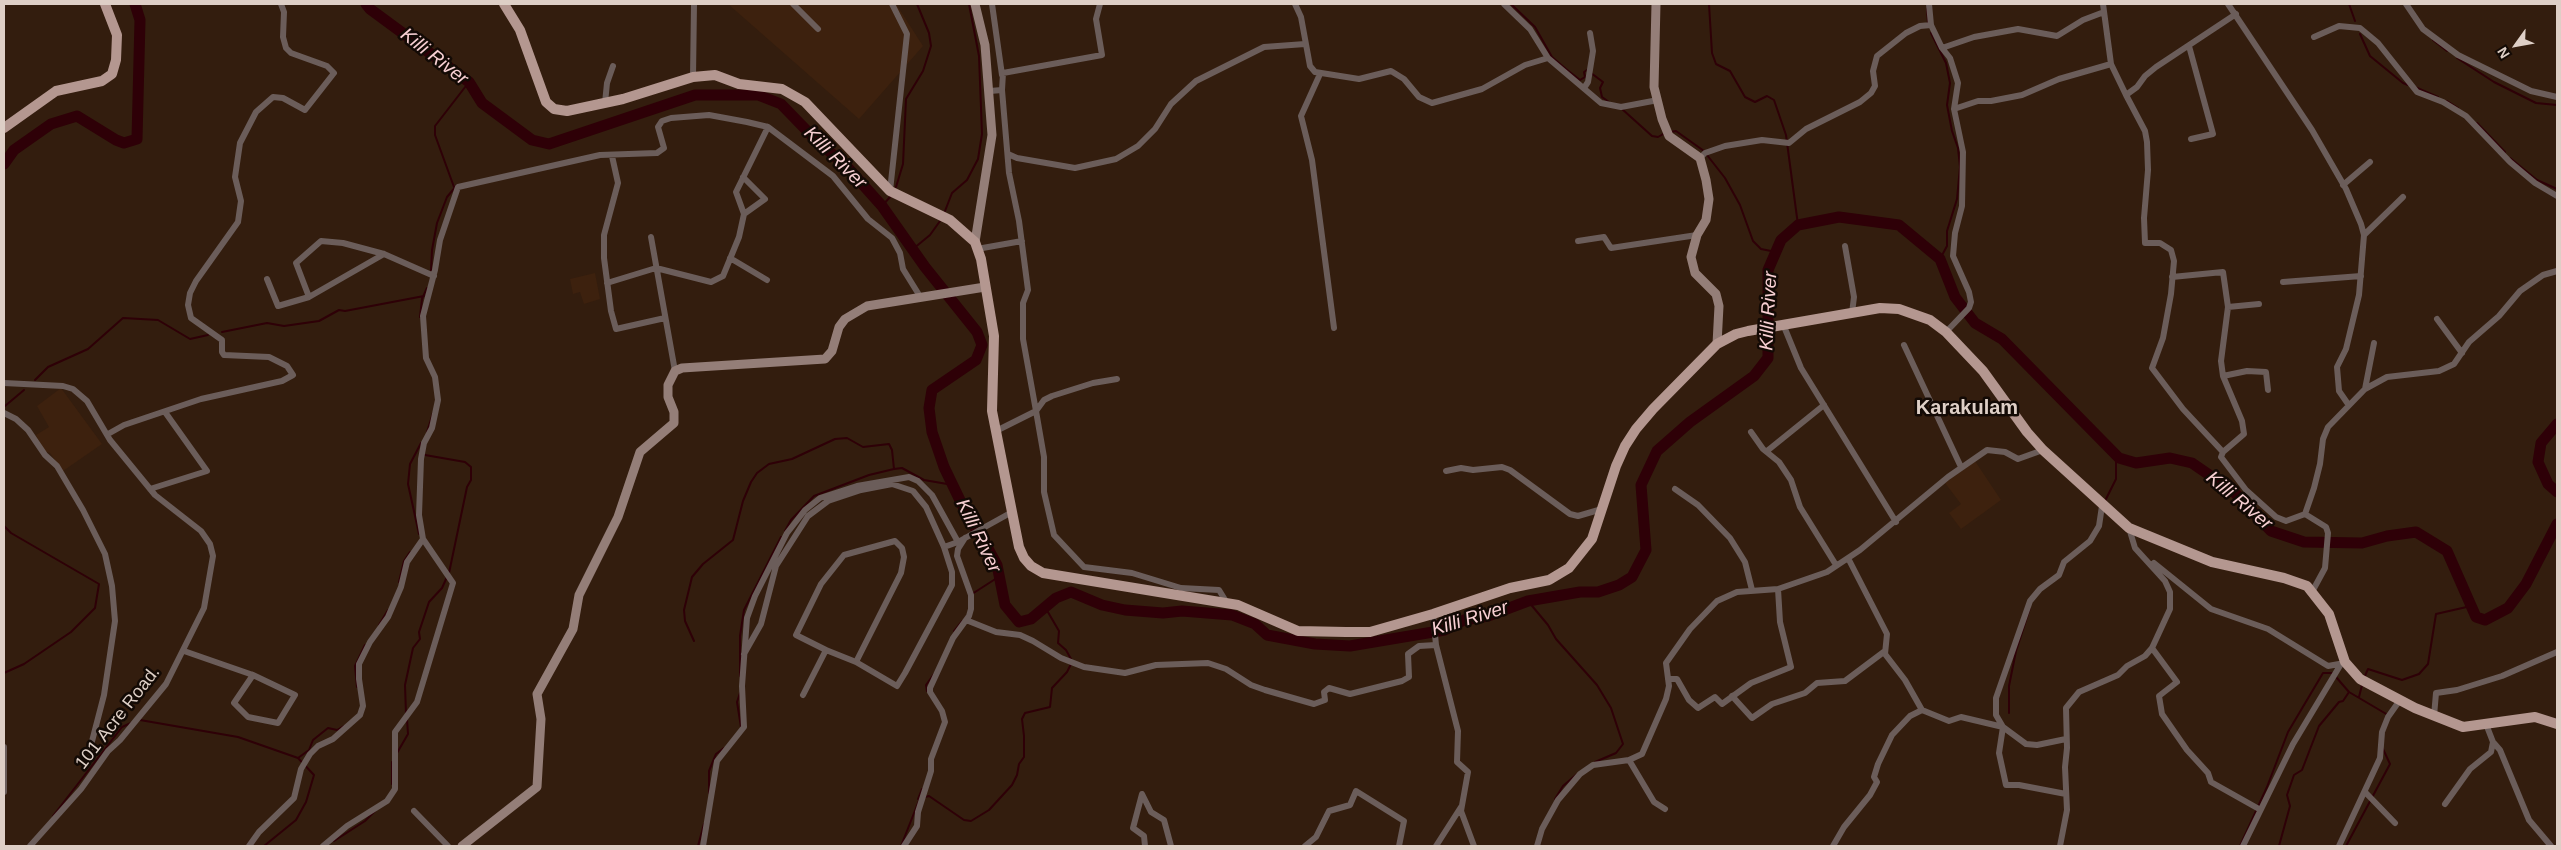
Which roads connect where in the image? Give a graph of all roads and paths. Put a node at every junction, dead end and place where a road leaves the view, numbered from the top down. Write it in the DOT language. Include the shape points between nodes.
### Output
graph roads {
  1 [pos="105,4"];
  2 [pos="281,4"];
  3 [pos="504,4"];
  4 [pos="694,4"];
  5 [pos="793,4"];
  6 [pos="892,4"];
  7 [pos="975,4"];
  8 [pos="992,4"];
  9 [pos="1100,4"];
  10 [pos="1295,4"];
  11 [pos="1504,4"];
  12 [pos="1656,4"];
  13 [pos="1930,4"];
  14 [pos="2104,4"];
  15 [pos="2228,4"];
  16 [pos="2406,4"];
  17 [pos="2104,12"];
  18 [pos="2236,14"];
  19 [pos="1928,24"];
  20 [pos="818,29"];
  21 [pos="1590,33"];
  22 [pos="2314,37"];
  23 [pos="1305,44"];
  24 [pos="2189,46"];
  25 [pos="1942,48"];
  26 [pos="1548,58"];
  27 [pos="2111,64"];
  28 [pos="613,66"];
  29 [pos="1320,74"];
  30 [pos="1002,75"];
  31 [pos="693,78"];
  32 [pos="1584,88"];
  33 [pos="1002,90"];
  34 [pos="990,91"];
  35 [pos="2126,94"];
  36 [pos="2557,97"];
  37 [pos="1658,100"];
  38 [pos="605,103"];
  39 [pos="1954,109"];
  40 [pos="768,127"];
  41 [pos="4,128"];
  42 [pos="2192,138"];
  43 [pos="1008,154"];
  44 [pos="612,156"];
  45 [pos="1700,158"];
  46 [pos="2370,162"];
  47 [pos="743,177"];
  48 [pos="2344,185"];
  49 [pos="890,191"];
  50 [pos="2557,196"];
  51 [pos="2404,198"];
  52 [pos="744,214"];
  53 [pos="1697,235"];
  54 [pos="2364,235"];
  55 [pos="650,237"];
  56 [pos="1578,241"];
  57 [pos="1022,242"];
  58 [pos="976,245"];
  59 [pos="1845,246"];
  60 [pos="384,254"];
  61 [pos="730,258"];
  62 [pos="656,268"];
  63 [pos="2557,271"];
  64 [pos="434,276"];
  65 [pos="2361,276"];
  66 [pos="2172,277"];
  67 [pos="267,279"];
  68 [pos="768,280"];
  69 [pos="2283,282"];
  70 [pos="607,283"];
  71 [pos="985,287"];
  72 [pos="309,297"];
  73 [pos="921,298"];
  74 [pos="2259,304"];
  75 [pos="2228,307"];
  76 [pos="1852,312"];
  77 [pos="665,318"];
  78 [pos="2437,319"];
  79 [pos="1783,324"];
  80 [pos="1334,328"];
  81 [pos="1946,332"];
  82 [pos="2374,343"];
  83 [pos="1717,344"];
  84 [pos="1904,345"];
  85 [pos="2462,354"];
  86 [pos="675,372"];
  87 [pos="2223,376"];
  88 [pos="1118,379"];
  89 [pos="4,384"];
  90 [pos="2365,389"];
  91 [pos="2268,390"];
  92 [pos="2348,404"];
  93 [pos="1824,405"];
  94 [pos="1036,411"];
  95 [pos="165,412"];
  96 [pos="4,413"];
  97 [pos="996,430"];
  98 [pos="1751,432"];
  99 [pos="108,434"];
  100 [pos="2043,450"];
  101 [pos="1767,451"];
  102 [pos="2223,452"];
  103 [pos="1961,467"];
  104 [pos="1446,471"];
  105 [pos="150,489"];
  106 [pos="1675,489"];
  107 [pos="2103,507"];
  108 [pos="1602,509"];
  109 [pos="1012,512"];
  110 [pos="2305,514"];
  111 [pos="1896,522"];
  112 [pos="2129,528"];
  113 [pos="968,537"];
  114 [pos="423,538"];
  115 [pos="958,542"];
  116 [pos="944,547"];
  117 [pos="2136,548"];
  118 [pos="1848,558"];
  119 [pos="1836,565"];
  120 [pos="1778,589"];
  121 [pos="1752,590"];
  122 [pos="2312,592"];
  123 [pos="1227,604"];
  124 [pos="1433,614"];
  125 [pos="966,620"];
  126 [pos="1436,645"];
  127 [pos="2152,648"];
  128 [pos="826,650"];
  129 [pos="1884,650"];
  130 [pos="184,652"];
  131 [pos="2557,652"];
  132 [pos="744,654"];
  133 [pos="856,662"];
  134 [pos="2340,666"];
  135 [pos="253,675"];
  136 [pos="1668,679"];
  137 [pos="803,694"];
  138 [pos="1732,696"];
  139 [pos="2400,700"];
  140 [pos="1922,710"];
  141 [pos="2434,716"];
  142 [pos="2486,724"];
  143 [pos="2557,724"];
  144 [pos="2003,727"];
  145 [pos="2066,739"];
  146 [pos="2494,742"];
  147 [pos="4,747"];
  148 [pos="90,749"];
  149 [pos="1629,760"];
  150 [pos="4,792"];
  151 [pos="2066,794"];
  152 [pos="2369,797"];
  153 [pos="2445,804"];
  154 [pos="1461,807"];
  155 [pos="1665,809"];
  156 [pos="2259,809"];
  157 [pos="414,811"];
  158 [pos="2395,823"];
  159 [pos="30,846"];
  160 [pos="249,846"];
  161 [pos="323,846"];
  162 [pos="448,846"];
  163 [pos="462,846"];
  164 [pos="704,846"];
  165 [pos="904,846"];
  166 [pos="1145,846"];
  167 [pos="1171,846"];
  168 [pos="1305,846"];
  169 [pos="1399,846"];
  170 [pos="1436,846"];
  171 [pos="1474,846"];
  172 [pos="1537,846"];
  173 [pos="1833,846"];
  174 [pos="2060,846"];
  175 [pos="2243,846"];
  176 [pos="2339,846"];
  177 [pos="2551,846"];
  1 -- 41 [label="main road" via="117,35 112,74 102,81 56,91"];
  2 -- 95 [label="street" via="286,48 327,66 334,73 305,110 283,98 273,97 256,112 239,148 235,178 241,201 238,222 196,281 188,306 192,318 223,342 224,355 269,357 294,373 286,379"];
  3 -- 38 [label="main road" via="520,30 550,106 567,111"];
  4 -- 31 [label="street"];
  5 -- 20 [label="street"];
  6 -- 49 [label="street" via="908,34"];
  7 -- 34 [label="main road" via="985,45"];
  8 -- 30 [label="street"];
  9 -- 30 [label="street" via="1096,19 1102,55 1004,72"];
  10 -- 23 [label="street" via="1301,17"];
  11 -- 26 [label="street" via="1530,29"];
  12 -- 37 [label="main road" via="1654,87"];
  13 -- 19 [label="street"];
  14 -- 17 [label="street"];
  15 -- 18 [label="street"];
  16 -- 36 [label="street" via="2423,29 2458,55 2531,91"];
  17 -- 25 [label="street" via="2057,36 2018,29 1974,37"];
  17 -- 27 [label="street"];
  18 -- 24 [label="street"];
  18 -- 48 [label="street"];
  19 -- 25 [label="street"];
  19 -- 45 [label="street" via="1906,33 1877,56 1873,71 1875,86 1871,93 1850,108 1806,129 1786,143 1762,140 1724,146"];
  21 -- 32 [label="street" via="1593,51"];
  22 -- 50 [label="street" via="2339,26 2360,28 2378,44 2417,92 2466,116 2510,162"];
  23 -- 29 [label="street" via="1311,67"];
  23 -- 43 [label="street" via="1264,47 1196,81 1171,104 1155,129 1138,146 1116,160 1075,168"];
  24 -- 35 [label="street" via="2156,67"];
  24 -- 42 [label="street" via="2213,134"];
  25 -- 39 [label="street" via="1950,58 1958,83"];
  26 -- 29 [label="street" via="1525,65 1482,89 1434,103 1419,97 1391,71 1359,79"];
  26 -- 32 [label="street"];
  27 -- 35 [label="street"];
  27 -- 39 [label="street" via="2059,79 2022,95 1978,101"];
  28 -- 38 [label="street"];
  29 -- 80 [label="street" via="1301,116 1312,160"];
  30 -- 33 [label="street"];
  31 -- 38 [label="main road"];
  31 -- 49 [label="main road" via="715,76 739,84 782,89 805,102"];
  32 -- 37 [label="street" via="1601,103 1621,108"];
  33 -- 34 [label="street"];
  33 -- 43 [label="street"];
  34 -- 58 [label="main road" via="992,135"];
  35 -- 66 [label="street" via="2145,130 2147,142 2145,243 2160,244 2171,250 2174,261"];
  37 -- 45 [label="main road" via="1667,133"];
  39 -- 81 [label="street" via="1963,152 1962,206 1954,256 1969,292 1969,308"];
  40 -- 44 [label="street" via="709,115 671,118 662,121 658,127 664,148 657,153"];
  40 -- 47 [label="street"];
  40 -- 73 [label="street" via="833,176 868,219 892,238 900,252 903,269"];
  43 -- 57 [label="street"];
  44 -- 64 [label="street" via="583,158 458,187 440,240"];
  44 -- 70 [label="street" via="618,183 604,235"];
  45 -- 53 [label="main road" via="1709,199 1706,220"];
  46 -- 48 [label="street"];
  47 -- 52 [label="street" via="736,192"];
  47 -- 52 [label="street" via="765,198"];
  48 -- 54 [label="street"];
  49 -- 58 [label="main road" via="950,220"];
  51 -- 54 [label="street"];
  52 -- 61 [label="street"];
  53 -- 56 [label="street" via="1611,248 1604,237"];
  53 -- 83 [label="main road" via="1691,257 1694,273 1716,294 1719,306"];
  54 -- 65 [label="street"];
  55 -- 62 [label="street"];
  57 -- 58 [label="street"];
  57 -- 94 [label="street" via="1028,290 1023,303 1023,339"];
  58 -- 71 [label="main road"];
  59 -- 76 [label="street" via="1854,298"];
  60 -- 64 [label="street"];
  60 -- 72 [label="street"];
  60 -- 72 [label="street" via="321,241 296,263"];
  61 -- 62 [label="street" via="723,276 711,282"];
  61 -- 68 [label="street"];
  62 -- 70 [label="street"];
  62 -- 77 [label="street"];
  63 -- 85 [label="street" via="2543,275 2520,291 2499,316 2469,342"];
  64 -- 114 [label="street" via="423,321 426,358 435,377 438,400 422,455 419,515"];
  65 -- 69 [label="street"];
  65 -- 92 [label="street" via="2354,321 2337,367 2339,391"];
  66 -- 75 [label="street" via="2223,272"];
  66 -- 102 [label="street" via="2163,338 2152,368 2183,409"];
  67 -- 72 [label="street" via="278,306"];
  70 -- 77 [label="street" via="616,329"];
  71 -- 73 [label="main road"];
  71 -- 97 [label="main road" via="994,336 992,411"];
  73 -- 86 [label="main road" via="883,302 851,313 839,327 832,351 825,359 682,368"];
  74 -- 75 [label="street"];
  75 -- 87 [label="street"];
  76 -- 79 [label="main road"];
  76 -- 81 [label="main road" via="1899,309 1930,320"];
  77 -- 86 [label="street"];
  78 -- 85 [label="street"];
  79 -- 83 [label="main road" via="1748,330"];
  79 -- 93 [label="street" via="1801,368"];
  81 -- 100 [label="main road" via="1983,371"];
  82 -- 90 [label="street"];
  83 -- 108 [label="main road" via="1636,429 1619,459"];
  84 -- 103 [label="street"];
  85 -- 90 [label="street" via="2444,370 2386,377"];
  86 -- 163 [label="main road" via="668,385 674,423 640,452 618,517 579,595 573,629 537,694 541,719 537,788"];
  87 -- 91 [label="street" via="2247,371 2266,372"];
  87 -- 102 [label="street" via="2242,421 2244,434"];
  88 -- 94 [label="street" via="1052,396 1044,400"];
  89 -- 99 [label="street, 101 Acre Road." via="73,389 87,400"];
  90 -- 92 [label="street"];
  92 -- 110 [label="street" via="2322,439 2320,464"];
  93 -- 101 [label="street"];
  93 -- 111 [label="street"];
  94 -- 97 [label="street"];
  94 -- 123 [label="street" via="1044,456 1044,492 1054,536 1067,551 1084,567 1132,573 1181,588 1219,590"];
  95 -- 99 [label="street" via="124,425"];
  95 -- 105 [label="street" via="207,471"];
  96 -- 148 [label="street" via="28,430 57,466 105,554 115,621 101,707"];
  97 -- 109 [label="main road"];
  98 -- 101 [label="street"];
  99 -- 105 [label="street, 101 Acre Road."];
  100 -- 103 [label="street" via="2018,459 2005,452 1987,450"];
  100 -- 107 [label="main road"];
  101 -- 119 [label="street" via="1791,480 1800,508"];
  102 -- 110 [label="street" via="2221,457 2228,470 2276,517 2286,520"];
  103 -- 111 [label="street"];
  104 -- 108 [label="street" via="1502,467 1570,514 1578,516"];
  105 -- 130 [label="street, 101 Acre Road." via="201,531 213,551 204,608"];
  106 -- 121 [label="street" via="1698,505 1730,538 1746,562"];
  107 -- 112 [label="main road"];
  107 -- 144 [label="street" via="2099,526 2090,541 2064,562 2059,575 2030,601 1996,698 1996,715"];
  108 -- 124 [label="main road" via="1592,539 1576,561 1561,574"];
  109 -- 113 [label="street"];
  109 -- 123 [label="main road" via="1024,558 1043,573"];
  110 -- 122 [label="street" via="2326,527 2329,539 2325,568"];
  111 -- 118 [label="street"];
  112 -- 117 [label="street"];
  112 -- 122 [label="main road" via="2212,562 2284,578 2307,586"];
  113 -- 115 [label="street"];
  113 -- 125 [label="street" via="958,549 957,556 972,603"];
  114 -- 160 [label="street" via="407,562 388,617 359,664 361,712 333,739 316,748 304,764 288,807 259,832"];
  114 -- 161 [label="street" via="453,583 417,702 395,732 395,789 387,801 347,826"];
  115 -- 116 [label="street"];
  115 -- 132 [label="street" via="932,495 909,477 858,486 820,498 805,510 787,533 755,596 747,618"];
  116 -- 132 [label="street" via="926,507 913,491 903,486 892,484 861,490 828,501 808,516 776,566 761,624"];
  116 -- 133 [label="street" via="952,572 952,585 897,686"];
  117 -- 127 [label="street" via="2170,592 2170,609"];
  117 -- 134 [label="street" via="2211,609 2268,629 2328,666"];
  118 -- 119 [label="street"];
  118 -- 129 [label="street" via="1887,634"];
  119 -- 120 [label="street" via="1810,580"];
  120 -- 121 [label="street"];
  120 -- 138 [label="street" via="1780,622 1791,667 1751,683"];
  121 -- 136 [label="street" via="1737,592 1717,601 1701,616 1666,663"];
  122 -- 134 [label="main road" via="2329,614"];
  123 -- 124 [label="main road" via="1238,605 1298,631 1370,632"];
  124 -- 126 [label="street"];
  125 -- 126 [label="street" via="996,632 1020,635 1084,667 1125,673 1156,665 1208,663 1226,669 1251,685 1314,704 1325,700 1324,692 1329,688 1350,694 1409,677 1408,654 1418,646"];
  125 -- 165 [label="street" via="953,638 930,688 944,722 918,812 918,826"];
  126 -- 154 [label="street" via="1458,730 1456,762 1468,772"];
  127 -- 145 [label="street" via="2118,675 2088,686 2074,696 2066,708"];
  127 -- 156 [label="street" via="2177,682 2159,696 2162,714 2208,773 2211,782"];
  128 -- 133 [label="street"];
  128 -- 133 [label="street" via="796,635 821,584 844,555 895,541 902,548 904,557 901,573"];
  128 -- 137 [label="street"];
  129 -- 138 [label="street" via="1845,681 1817,683 1805,693 1772,704 1752,718"];
  129 -- 140 [label="street"];
  130 -- 135 [label="street"];
  130 -- 159 [label="street, 101 Acre Road." via="166,684"];
  131 -- 141 [label="street" via="2502,676 2436,694"];
  132 -- 164 [label="street" via="744,727 717,761"];
  134 -- 139 [label="main road"];
  134 -- 156 [label="street"];
  135 -- 135 [label="street" via="295,695 278,723 248,718 234,703"];
  136 -- 138 [label="street" via="1677,679 1689,700 1698,708 1714,697 1722,704"];
  136 -- 149 [label="street" via="1661,715 1642,754"];
  139 -- 141 [label="main road"];
  139 -- 152 [label="street" via="2390,714 2380,739 2380,758"];
  140 -- 144 [label="street" via="1949,721 1961,717"];
  140 -- 173 [label="street" via="1910,716 1892,735 1878,764 1873,791"];
  141 -- 142 [label="main road" via="2464,727"];
  142 -- 143 [label="main road" via="2535,716"];
  142 -- 146 [label="street"];
  144 -- 145 [label="street" via="2026,744"];
  144 -- 151 [label="street" via="1999,753 2006,785"];
  145 -- 151 [label="street"];
  146 -- 153 [label="street" via="2491,752 2470,770"];
  146 -- 177 [label="street" via="2529,820"];
  147 -- 150 [label="street"];
  149 -- 155 [label="street" via="1654,802"];
  149 -- 172 [label="street" via="1593,765 1580,774 1558,800 1542,829"];
  151 -- 174 [label="street" via="2067,810"];
  152 -- 158 [label="street"];
  152 -- 176 [label="street" via="2351,817"];
  154 -- 170 [label="street"];
  154 -- 171 [label="street" via="1464,825"];
  156 -- 175 [label="street"];
  157 -- 162 [label="street"];
  166 -- 167 [label="street" via="1144,836 1133,828 1142,794 1151,812 1164,820"];
  168 -- 169 [label="street" via="1316,837 1329,811 1350,805 1356,791 1404,821"];
}
